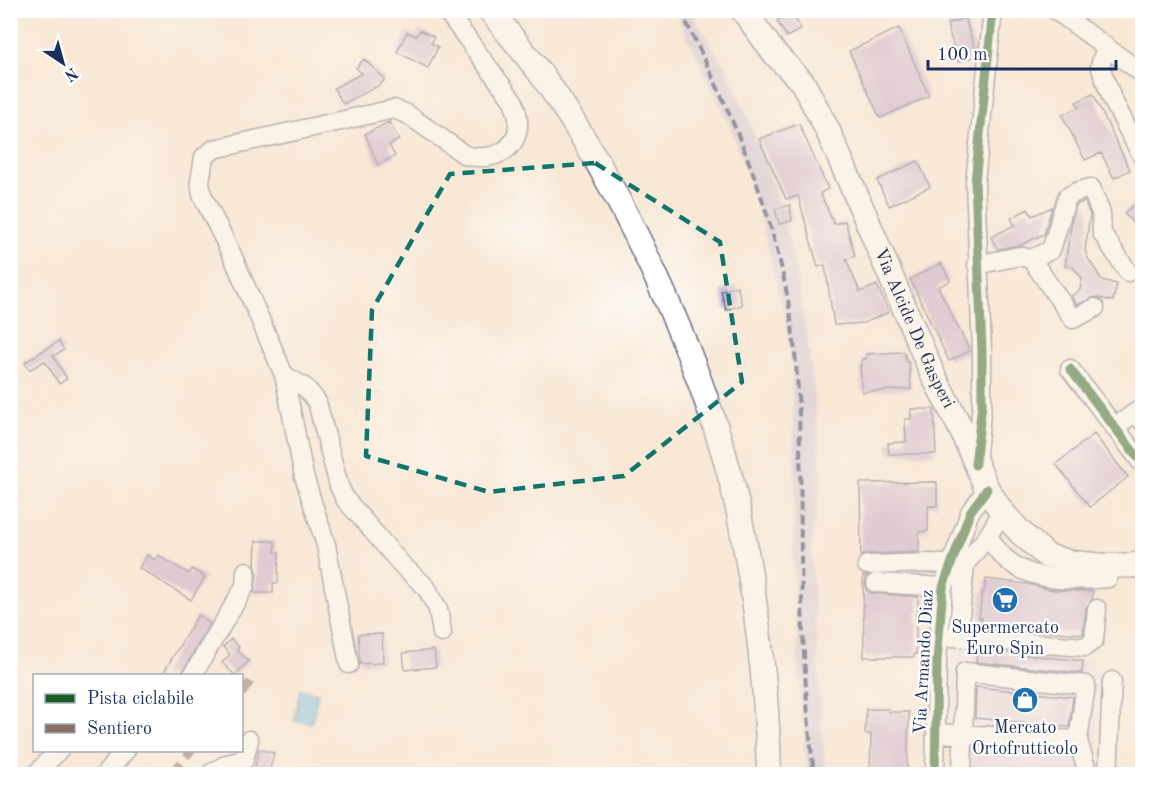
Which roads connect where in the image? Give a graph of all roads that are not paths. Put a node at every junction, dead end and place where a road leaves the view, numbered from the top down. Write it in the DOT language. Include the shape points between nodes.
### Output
graph roads {
  1 [pos="446,10"];
  2 [pos="490,10"];
  3 [pos="742,10"];
  4 [pos="993,10"];
  5 [pos="1055,10"];
  6 [pos="1106,46"];
  7 [pos="1143,73"];
  8 [pos="1143,156"];
  9 [pos="1031,259"];
  10 [pos="977,266"];
  11 [pos="1128,272"];
  12 [pos="1095,308"];
  13 [pos="1070,369"];
  14 [pos="284,375"];
  15 [pos="1143,421"];
  16 [pos="1115,427"];
  17 [pos="1141,458"];
  18 [pos="975,465"];
  19 [pos="987,489"];
  20 [pos="1002,512"];
  21 [pos="988,536"];
  22 [pos="867,565"];
  23 [pos="951,565"];
  24 [pos="1143,565"];
  25 [pos="1112,566"];
  26 [pos="246,572"];
  27 [pos="876,583"];
  28 [pos="943,587"];
  29 [pos="1097,609"];
  30 [pos="442,633"];
  31 [pos="940,636"];
  32 [pos="958,637"];
  33 [pos="350,664"];
  34 [pos="193,674"];
  35 [pos="1112,681"];
  36 [pos="936,732"];
  37 [pos="963,734"];
  38 [pos="249,740"];
  39 [pos="1078,740"];
  40 [pos="57,752"];
  41 [pos="124,752"];
  42 [pos="36,774"];
  43 [pos="105,774"];
  44 [pos="210,774"];
  45 [pos="769,774"];
  46 [pos="936,774"];
  47 [pos="962,774"];
  48 [pos="1088,774"];
  49 [pos="1108,774"];
  1 -- 14 [label="street" via="514,102 519,120 516,137 507,150 489,158 465,155 394,109 214,149 204,157 202,195"];
  2 -- 45 [label="main road" via="543,78 594,156 627,214 694,364 720,441 746,550 764,666"];
  3 -- 18 [label="main road, Via Alcide De Gasperi" via="803,83 822,120"];
  4 -- 10 [label="street" via="975,182"];
  5 -- 6 [label="street"];
  6 -- 7 [label="street"];
  6 -- 8 [label="street" via="1100,66 1112,99"];
  9 -- 10 [label="street" via="1019,256"];
  9 -- 11 [label="street" via="1052,249 1067,197 1090,188 1101,213 1102,233"];
  9 -- 12 [label="street" via="1073,319"];
  10 -- 18 [label="street" via="982,404"];
  13 -- 16 [label="street"];
  14 -- 30 [label="street" via="306,388 317,402 345,500 426,587 438,609"];
  14 -- 33 [label="street" via="304,476 326,545"];
  15 -- 16 [label="street" via="1136,412"];
  16 -- 17 [label="street"];
  18 -- 19 [label="main road, Via Alcide De Gasperi"];
  19 -- 20 [label="main road, Via Alcide De Gasperi"];
  19 -- 23 [label="street, Via Armando Diaz" via="970,512"];
  20 -- 21 [label="street"];
  20 -- 25 [label="main road, Via Alcide De Gasperi" via="1047,556 1072,563"];
  21 -- 25 [label="street" via="1005,558 1029,573 1073,581 1108,578"];
  21 -- 32 [label="street" via="965,564"];
  22 -- 23 [label="street"];
  23 -- 28 [label="street, Via Armando Diaz"];
  24 -- 25 [label="main road, Via Alcide De Gasperi"];
  26 -- 34 [label="street" via="245,586"];
  27 -- 28 [label="street"];
  28 -- 31 [label="street, Via Armando Diaz"];
  29 -- 32 [label="street" via="1094,640 1085,647"];
  31 -- 32 [label="street"];
  31 -- 36 [label="street, Via Armando Diaz"];
  35 -- 49 [label="street"];
  36 -- 37 [label="street"];
  36 -- 46 [label="street, Via Armando Diaz"];
  37 -- 39 [label="street"];
  37 -- 39 [label="street" via="965,672 1086,686"];
  37 -- 47 [label="street"];
  38 -- 44 [label="street" via="244,760"];
  39 -- 48 [label="street"];
  40 -- 42 [label="street"];
  41 -- 43 [label="street"];
}
